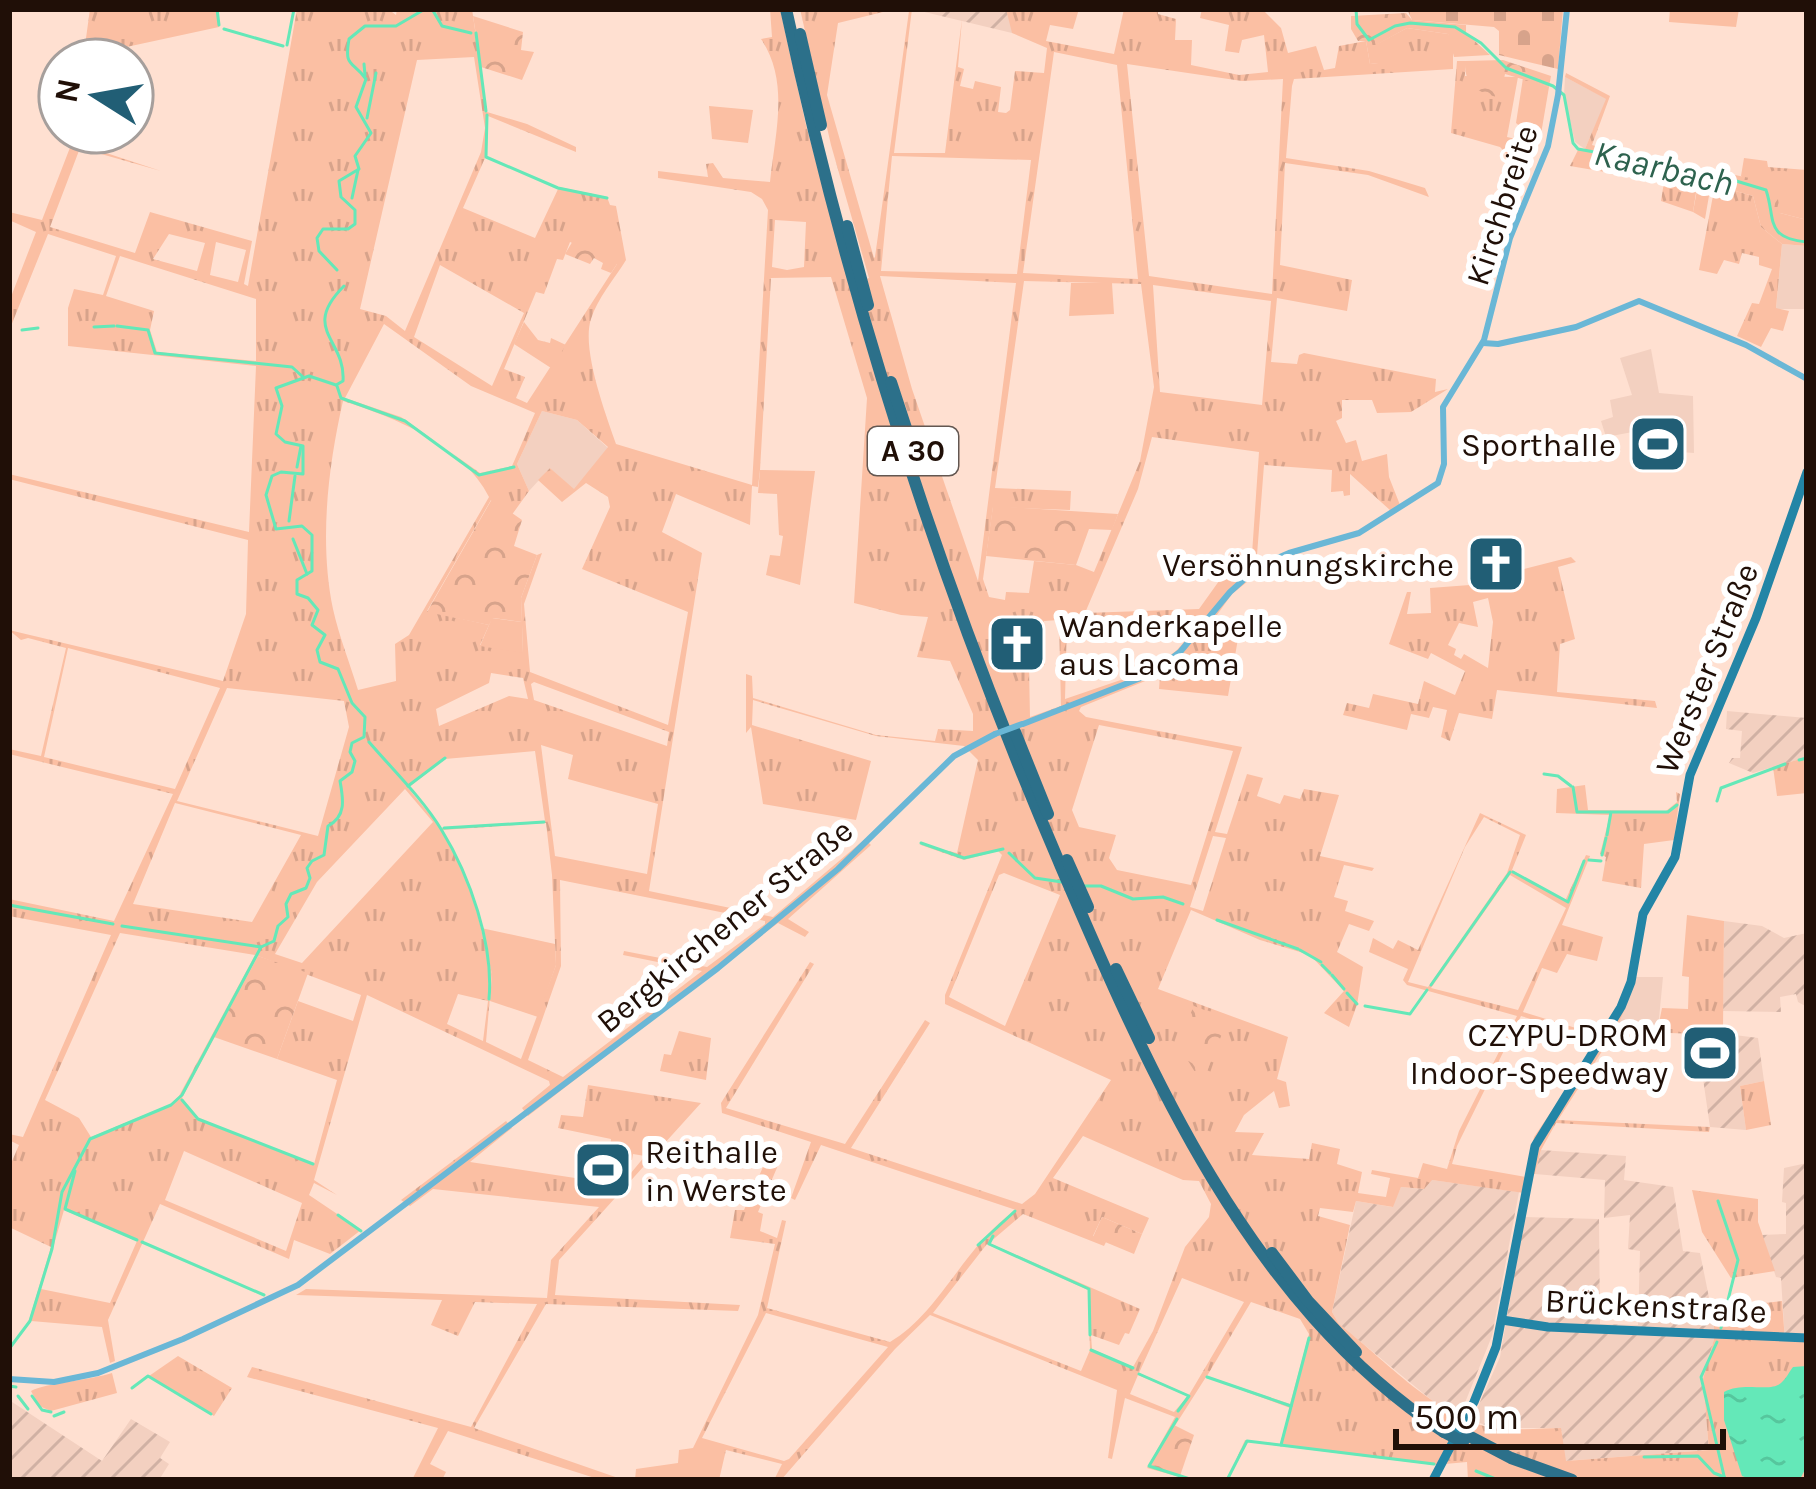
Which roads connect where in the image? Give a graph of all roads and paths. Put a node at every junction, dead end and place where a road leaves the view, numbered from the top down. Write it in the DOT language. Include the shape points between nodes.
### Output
graph roads {
  1 [pos="790,9"];
  2 [pos="1567,9"];
  3 [pos="1484,343"];
  4 [pos="1804,376"];
  5 [pos="1444,472"];
  6 [pos="1807,472"];
  7 [pos="1502,1320"];
  8 [pos="1807,1338"];
  9 [pos="9,1379"];
  10 [pos="1465,1439"];
  11 [pos="1433,1480"];
  12 [pos="1546,1480"];
  13 [pos="1572,1480"];
  1 -- 10 [label="highway, A 30, bridge" via="843,247 976,657 1162,1083 1281,1281 1396,1398"];
  2 -- 3 [label="street, Kirchbreite" via="1548,146 1510,238"];
  3 -- 4 [label="street" via="1576,327 1639,301"];
  3 -- 5 [label="street, Kirchbreite" via="1443,407"];
  5 -- 9 [label="street, Bergkirchener Straße, bridge" via="1432,489 1359,533 1259,566 1151,674 953,756 851,857 718,968 294,1287 114,1367 71,1380"];
  6 -- 7 [label="main road, Werster Straße" via="1694,765 1675,857 1645,910 1622,1007 1533,1152"];
  7 -- 8 [label="main road, Brückenstraße"];
  7 -- 11 [label="main road, Werster Straße" via="1490,1366"];
  10 -- 12 [label="highway, A 30"];
  10 -- 13 [label="highway, A 30"];
}
